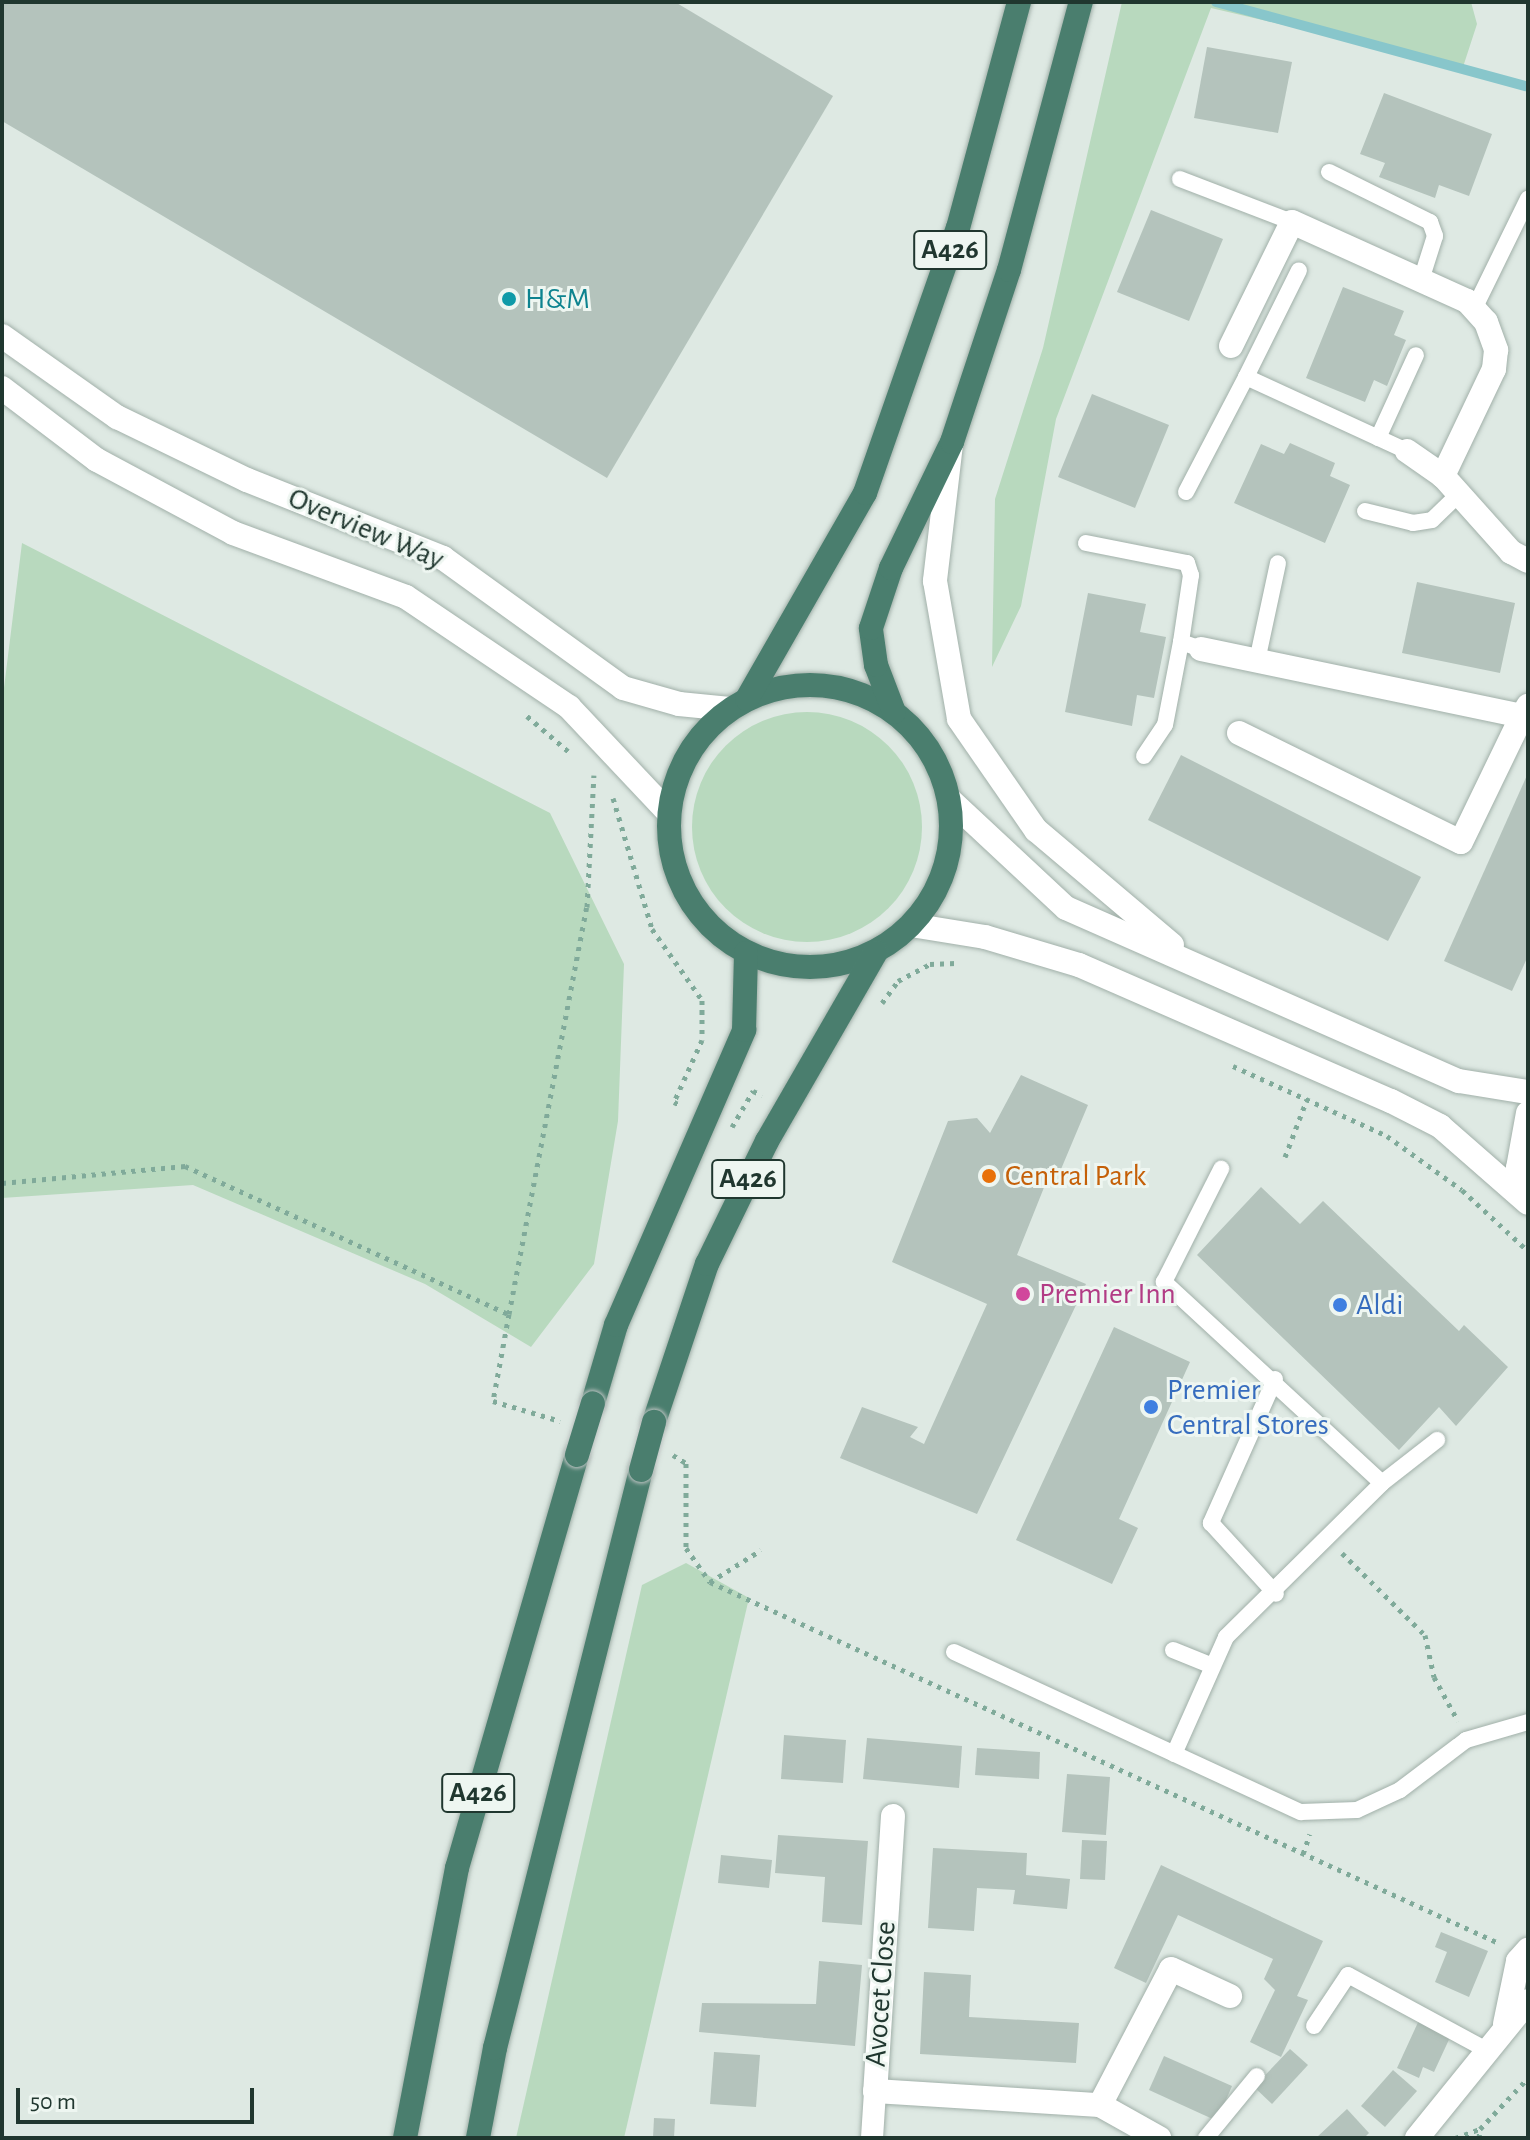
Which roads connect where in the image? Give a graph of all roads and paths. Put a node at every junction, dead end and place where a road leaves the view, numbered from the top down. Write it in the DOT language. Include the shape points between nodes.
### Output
graph roads {
  1 [pos="1019,2"];
  2 [pos="1081,2"];
  3 [pos="1329,172"];
  4 [pos="1180,179"];
  5 [pos="1528,199"];
  6 [pos="1292,222"];
  7 [pos="1299,270"];
  8 [pos="1422,277"];
  9 [pos="1474,309"];
  10 [pos="2,336"];
  11 [pos="1231,346"];
  12 [pos="1416,355"];
  13 [pos="1246,377"];
  14 [pos="2,388"];
  15 [pos="1378,438"];
  16 [pos="952,442"];
  17 [pos="1407,451"];
  18 [pos="1443,476"];
  19 [pos="1186,492"];
  20 [pos="1458,495"];
  21 [pos="1365,511"];
  22 [pos="1086,543"];
  23 [pos="1528,561"];
  24 [pos="1278,563"];
  25 [pos="1191,646"];
  26 [pos="1257,661"];
  27 [pos="738,704"];
  28 [pos="1525,711"];
  29 [pos="522,712"];
  30 [pos="894,712"];
  31 [pos="1239,733"];
  32 [pos="1144,756"];
  33 [pos="594,773"];
  34 [pos="602,783"];
  35 [pos="609,793"];
  36 [pos="950,800"];
  37 [pos="668,812"];
  38 [pos="911,925"];
  39 [pos="876,952"];
  40 [pos="746,953"];
  41 [pos="1187,957"];
  42 [pos="964,963"];
  43 [pos="875,1012"];
  44 [pos="1218,1059"];
  45 [pos="1528,1092"];
  46 [pos="1307,1099"];
  47 [pos="787,1107"];
  48 [pos="1528,1113"];
  49 [pos="709,1118"];
  50 [pos="1285,1157"];
  51 [pos="1221,1169"];
  52 [pos="2,1183"];
  53 [pos="1528,1202"];
  54 [pos="1528,1251"];
  55 [pos="509,1314"];
  56 [pos="1275,1379"];
  57 [pos="544,1416"];
  58 [pos="1437,1440"];
  59 [pos="678,1457"];
  60 [pos="1382,1483"];
  61 [pos="1328,1539"];
  62 [pos="761,1550"];
  63 [pos="710,1582"];
  64 [pos="1276,1594"];
  65 [pos="1173,1650"];
  66 [pos="954,1652"];
  67 [pos="1210,1665"];
  68 [pos="1528,1722"];
  69 [pos="1466,1740"];
  70 [pos="1174,1754"];
  71 [pos="893,1816"];
  72 [pos="1526,1952"];
  73 [pos="1230,1996"];
  74 [pos="1528,2001"];
  75 [pos="1505,2024"];
  76 [pos="1314,2026"];
  77 [pos="1485,2049"];
  78 [pos="1257,2076"];
  79 [pos="1528,2078"];
  80 [pos="875,2091"];
  81 [pos="1100,2105"];
  82 [pos="1480,2129"];
  83 [pos="1146,2134"];
  84 [pos="405,2138"];
  85 [pos="478,2138"];
  86 [pos="872,2138"];
  87 [pos="1206,2138"];
  88 [pos="1417,2138"];
  89 [pos="1455,2138"];
  90 [pos="1479,2138"];
  1 -- 27 [label="highway, A426" via="958,228 865,493"];
  2 -- 16 [label="highway, A426" via="1009,270"];
  3 -- 8 [label="lane" via="1430,222 1435,236"];
  4 -- 6 [label="lane"];
  5 -- 9 [label="lane"];
  6 -- 8 [label="street"];
  6 -- 11 [label="street"];
  7 -- 13 [label="lane"];
  8 -- 9 [label="street"];
  9 -- 18 [label="street" via="1496,350 1494,369"];
  10 -- 27 [label="street, Overview Way" via="117,417 247,480 443,558 623,688 679,704"];
  12 -- 15 [label="lane"];
  13 -- 15 [label="lane"];
  13 -- 19 [label="lane"];
  14 -- 37 [label="street, Overview Way" via="97,460 233,533 406,597 579,715"];
  15 -- 17 [label="lane"];
  16 -- 30 [label="highway, A426" via="891,568 871,628 876,665"];
  16 -- 41 [label="street" via="935,581 959,719 1036,830"];
  17 -- 18 [label="street"];
  18 -- 20 [label="street"];
  20 -- 21 [label="lane" via="1432,520 1413,523"];
  20 -- 23 [label="street" via="1511,552"];
  22 -- 25 [label="lane" via="1187,563"];
  24 -- 26 [label="lane"];
  25 -- 26 [label="street"];
  25 -- 32 [label="lane" via="1165,725"];
  26 -- 28 [label="street"];
  27 -- 30 [label="highway" via="784,687 822,685 860,693"];
  27 -- 37 [label="highway" via="685,760"];
  28 -- 31 [label="street" via="1461,842"];
  29 -- 33 [label="path"];
  30 -- 36 [label="highway" via="926,746"];
  33 -- 34 [label="path"];
  33 -- 55 [label="path" via="587,907"];
  35 -- 49 [label="path" via="652,929 685,968 702,1000 702,1040 674,1102"];
  36 -- 38 [label="highway" via="951,846 937,889"];
  36 -- 41 [label="street" via="1066,908"];
  37 -- 40 [label="highway" via="670,854 685,894 711,928"];
  38 -- 39 [label="highway"];
  38 -- 53 [label="street" via="985,937 1079,965 1391,1101 1440,1126"];
  39 -- 40 [label="highway" via="833,966 788,966"];
  39 -- 47 [label="highway, A426"];
  40 -- 49 [label="highway, A426" via="744,1030"];
  41 -- 45 [label="street" via="1459,1081"];
  42 -- 43 [label="path" via="930,964 909,975"];
  44 -- 46 [label="path"];
  46 -- 50 [label="path"];
  46 -- 54 [label="path" via="1387,1136 1462,1190"];
  47 -- 49 [label="path" via="753,1091 735,1129"];
  47 -- 85 [label="highway, A426, bridge" via="707,1264 654,1422 498,2033"];
  48 -- 53 [label="street" via="1518,1168"];
  49 -- 84 [label="highway, A426, bridge" via="616,1325 577,1455 457,1868"];
  51 -- 56 [label="lane" via="1164,1282"];
  52 -- 55 [label="path" via="185,1166"];
  55 -- 57 [label="path" via="493,1401"];
  56 -- 60 [label="lane"];
  56 -- 64 [label="lane" via="1211,1523"];
  58 -- 60 [label="lane"];
  59 -- 63 [label="path" via="686,1463 686,1548"];
  60 -- 61 [label="lane"];
  61 -- 64 [label="lane"];
  61 -- 69 [label="path" via="1425,1635 1434,1677"];
  62 -- 63 [label="path"];
  63 -- 72 [label="path"];
  64 -- 67 [label="lane" via="1226,1637"];
  65 -- 67 [label="lane"];
  66 -- 70 [label="lane"];
  67 -- 70 [label="lane"];
  68 -- 69 [label="lane"];
  69 -- 70 [label="lane" via="1400,1790 1357,1810 1301,1812"];
  71 -- 80 [label="street, Avocet Close"];
  72 -- 75 [label="street"];
  73 -- 81 [label="street" via="1171,1969"];
  74 -- 75 [label="street"];
  75 -- 77 [label="street"];
  76 -- 77 [label="lane" via="1348,1975"];
  77 -- 88 [label="street"];
  78 -- 87 [label="lane"];
  79 -- 82 [label="path"];
  80 -- 81 [label="street, Avocet Close"];
  80 -- 86 [label="street"];
  81 -- 83 [label="street, Avocet Close"];
  82 -- 89 [label="path"];
  82 -- 90 [label="path"];
}
